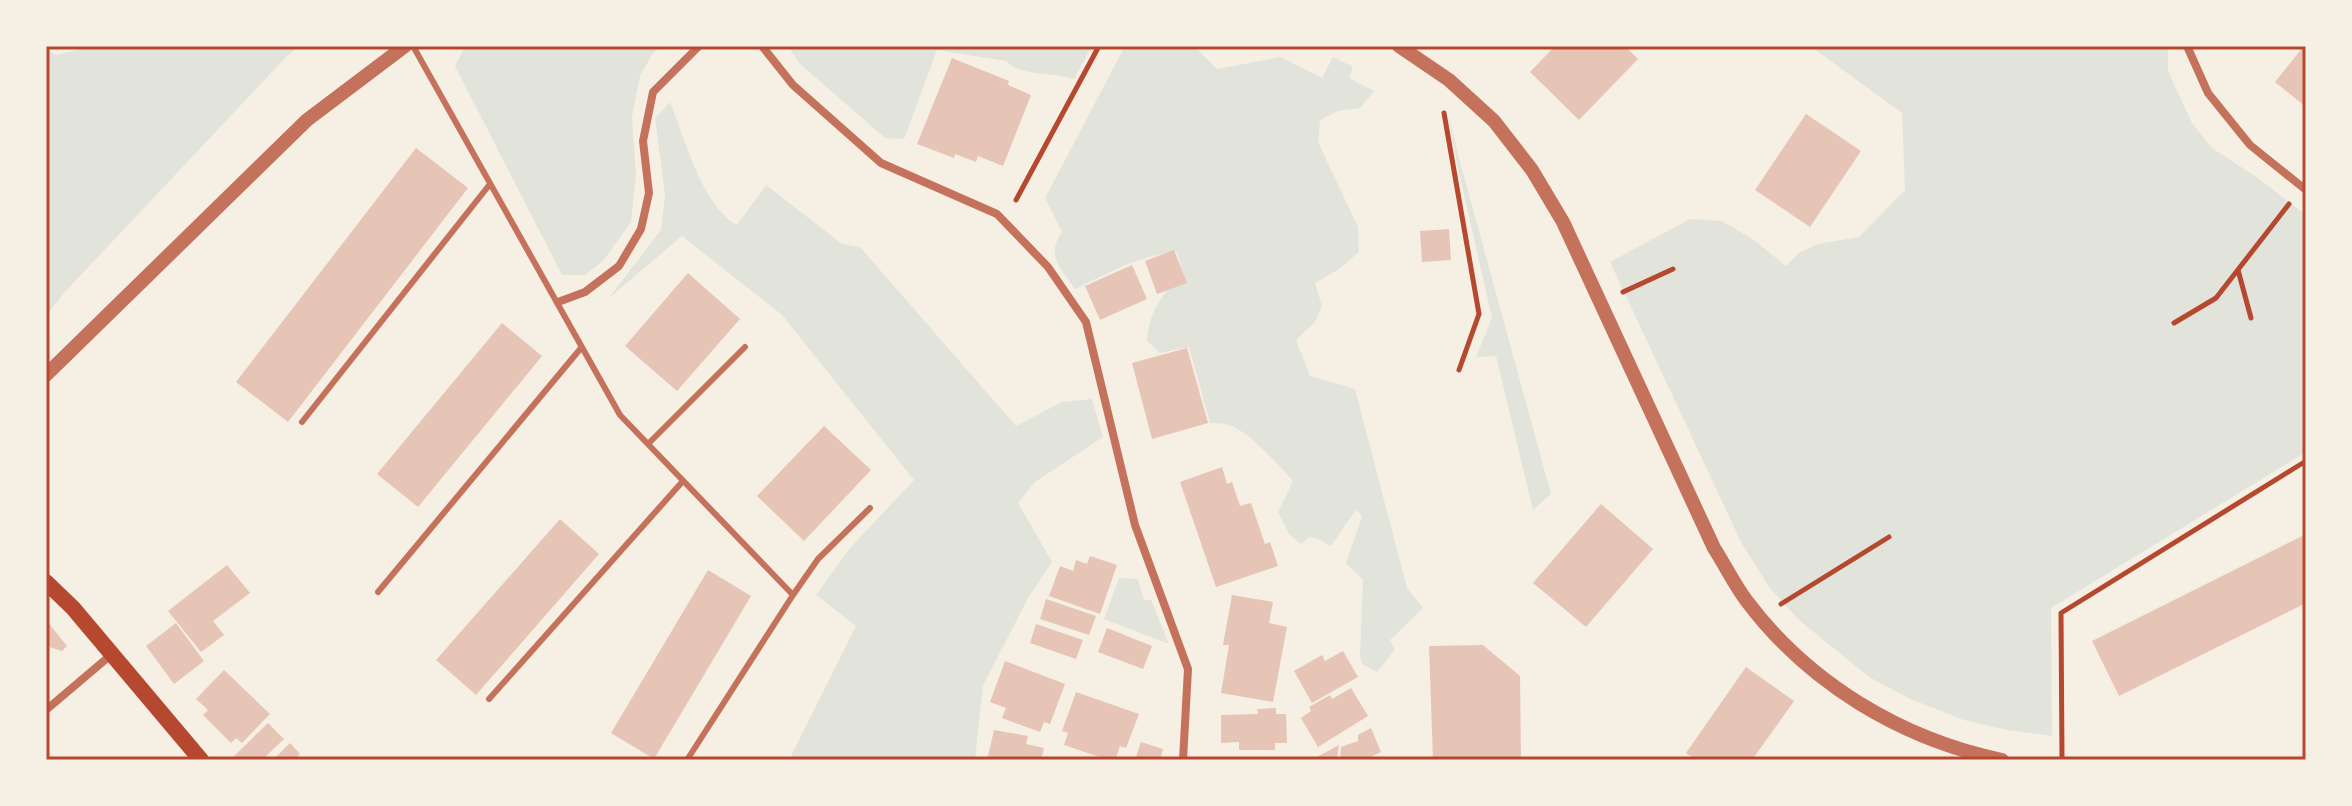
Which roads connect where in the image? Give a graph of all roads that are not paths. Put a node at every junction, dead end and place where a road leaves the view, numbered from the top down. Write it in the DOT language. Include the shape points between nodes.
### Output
graph roads {
  1 [pos="405,46"];
  2 [pos="413,46"];
  3 [pos="699,46"];
  4 [pos="762,46"];
  5 [pos="1399,46"];
  6 [pos="2187,46"];
  7 [pos="490,184"];
  8 [pos="2304,188"];
  9 [pos="558,302"];
  10 [pos="745,347"];
  11 [pos="581,348"];
  12 [pos="46,375"];
  13 [pos="302,422"];
  14 [pos="648,444"];
  15 [pos="683,481"];
  16 [pos="870,508"];
  17 [pos="46,582"];
  18 [pos="378,592"];
  19 [pos="793,595"];
  20 [pos="112,654"];
  21 [pos="489,699"];
  22 [pos="46,710"];
  23 [pos="201,760"];
  24 [pos="687,760"];
  25 [pos="1183,760"];
  26 [pos="2002,760"];
  1 -- 12 [label="street" via="307,120"];
  2 -- 7 [label="lane"];
  3 -- 9 [label="street" via="653,92 643,141 649,193 641,229 619,266 585,292"];
  4 -- 25 [label="street" via="793,85 881,163 997,214 1048,267 1086,322 1135,525 1188,669"];
  5 -- 26 [label="street" via="1437,70 1494,121 1532,170 1569,235 1714,548 1744,598 1779,640 1852,699 1912,733"];
  6 -- 8 [label="street" via="2208,93 2250,145"];
  7 -- 9 [label="lane"];
  7 -- 13 [label="lane"];
  9 -- 11 [label="lane"];
  10 -- 14 [label="lane"];
  11 -- 14 [label="lane" via="620,415"];
  11 -- 18 [label="lane"];
  14 -- 15 [label="lane"];
  15 -- 19 [label="lane"];
  15 -- 21 [label="lane"];
  16 -- 19 [label="lane" via="818,559"];
  17 -- 20 [label="main road"];
  19 -- 24 [label="lane"];
  20 -- 22 [label="street"];
  20 -- 23 [label="main road"];
}
